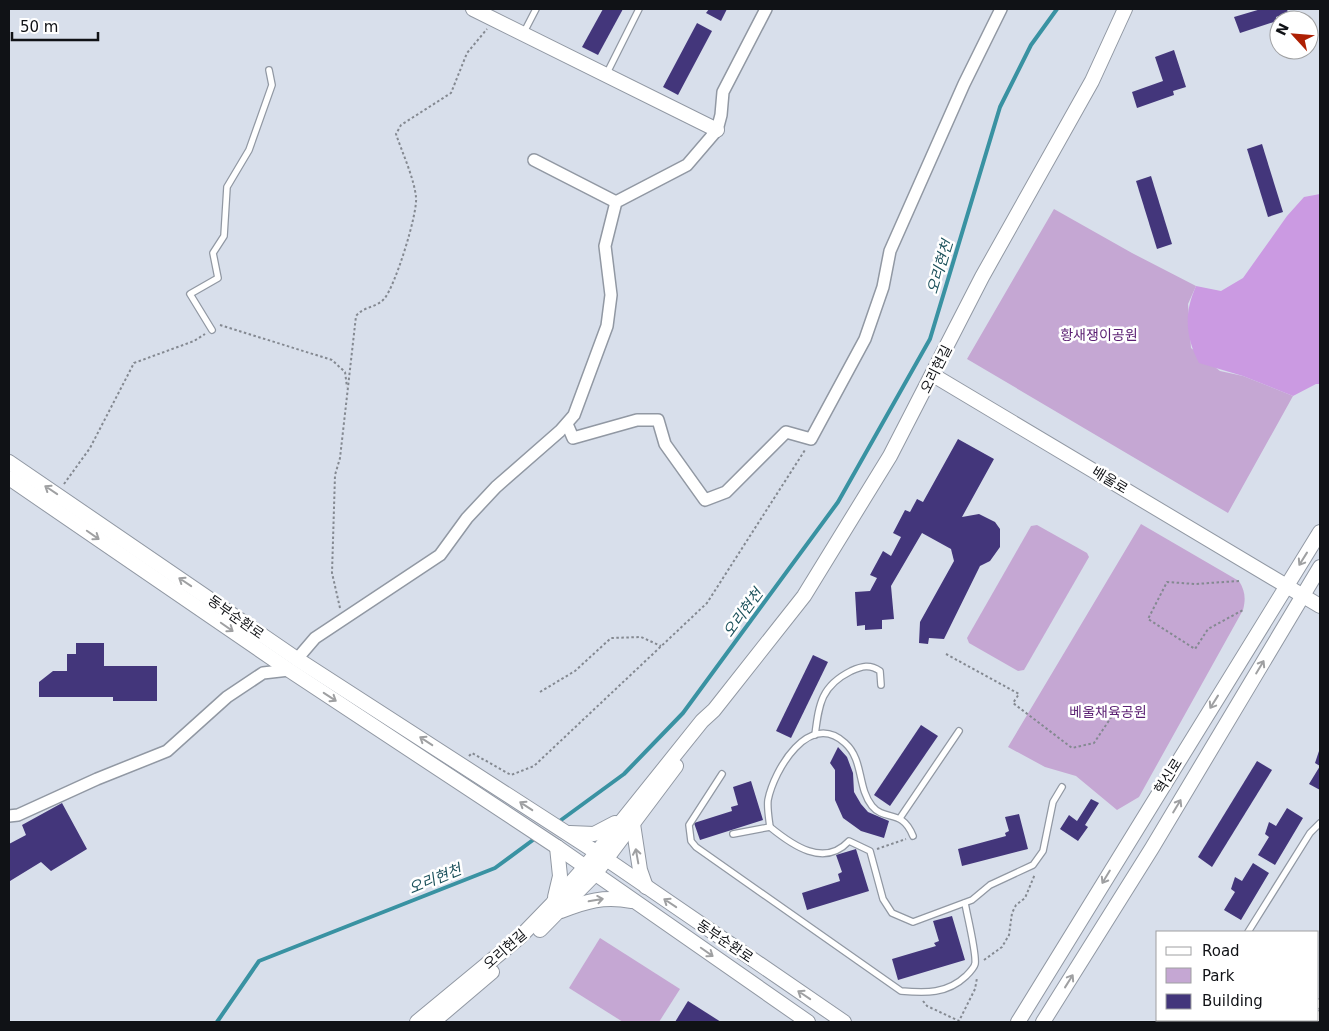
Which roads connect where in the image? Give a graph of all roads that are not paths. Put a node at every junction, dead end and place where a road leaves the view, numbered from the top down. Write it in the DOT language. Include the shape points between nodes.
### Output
graph roads {
  1 [pos="536,9"];
  2 [pos="639,9"];
  3 [pos="766,9"];
  4 [pos="1001,9"];
  5 [pos="1125,9"];
  6 [pos="478,10"];
  7 [pos="523,34"];
  8 [pos="269,70"];
  9 [pos="606,75"];
  10 [pos="716,130"];
  11 [pos="534,160"];
  12 [pos="616,202"];
  13 [pos="212,330"];
  14 [pos="934,375"];
  15 [pos="567,424"];
  16 [pos="9,462"];
  17 [pos="9,478"];
  18 [pos="1320,532"];
  19 [pos="1320,568"];
  20 [pos="1286,586"];
  21 [pos="1302,596"];
  22 [pos="1320,606"];
  23 [pos="293,664"];
  24 [pos="881,685"];
  25 [pos="960,731"];
  26 [pos="815,735"];
  27 [pos="722,774"];
  28 [pos="1062,787"];
  29 [pos="9,816"];
  30 [pos="900,818"];
  31 [pos="626,822"];
  32 [pos="1320,823"];
  33 [pos="770,827"];
  34 [pos="566,833"];
  35 [pos="733,834"];
  36 [pos="1132,835"];
  37 [pos="913,836"];
  38 [pos="557,846"];
  39 [pos="1152,848"];
  40 [pos="601,856"];
  41 [pos="590,871"];
  42 [pos="646,887"];
  43 [pos="635,902"];
  44 [pos="964,903"];
  45 [pos="555,908"];
  46 [pos="1249,931"];
  47 [pos="417,1022"];
  48 [pos="433,1022"];
  49 [pos="808,1022"];
  50 [pos="844,1022"];
  51 [pos="1018,1022"];
  52 [pos="1043,1022"];
  1 -- 7 [label="lane"];
  2 -- 9 [label="lane"];
  3 -- 10 [label="street" via="723,92"];
  4 -- 15 [label="street" via="890,251 883,287 865,339 811,439 786,432 726,492 705,500 665,444 658,420 637,420 573,438"];
  5 -- 14 [label="street, 오리현길" via="1092,81 982,277"];
  6 -- 7 [label="street"];
  7 -- 9 [label="street"];
  8 -- 13 [label="lane" via="272,85 248,150 227,187 224,236 213,253 218,278 190,294"];
  9 -- 10 [label="street"];
  10 -- 12 [label="street" via="687,165"];
  11 -- 12 [label="street"];
  12 -- 15 [label="street" via="605,246 611,294 606,326 574,415"];
  14 -- 20 [label="street, 배울로"];
  14 -- 31 [label="street, 오리현길" via="890,456 804,596 714,710 708,723"];
  15 -- 23 [label="street" via="496,487 467,518 440,555 315,638"];
  23 -- 16 [label="street, 동부순환로, one-way"];
  17 -- 23 [label="street, 동부순환로, one-way"];
  18 -- 20 [label="street, 혁신로, one-way"];
  19 -- 21 [label="street, 혁신로"];
  20 -- 21 [label="street, 배울로"];
  20 -- 36 [label="street, 혁신로, one-way"];
  21 -- 22 [label="street"];
  39 -- 21 [label="street, 혁신로, one-way"];
  23 -- 29 [label="street" via="263,673 227,697 166,752"];
  34 -- 23 [label="street, 동부순환로, one-way" via="464,765"];
  23 -- 38 [label="street, 동부순환로, one-way"];
  24 -- 26 [label="lane" via="880,671 873,666 861,666 836,678 826,689 819,706"];
  25 -- 30 [label="lane"];
  26 -- 30 [label="lane" via="833,736 845,743 858,760 865,792 873,807"];
  26 -- 33 [label="lane" via="798,743 783,763 768,801"];
  27 -- 44 [label="lane" via="689,825 691,841 901,991 943,991 957,985 973,966"];
  28 -- 44 [label="lane" via="1054,802 1043,852 1033,864 990,884"];
  30 -- 37 [label="lane" via="908,824"];
  31 -- 34 [label="street" via="594,834"];
  31 -- 40 [label="street, 오리현길"];
  42 -- 31 [label="street, one-way"];
  32 -- 46 [label="lane" via="1310,833"];
  33 -- 35 [label="lane"];
  33 -- 44 [label="lane" via="815,854 827,854 842,848 849,840 870,852 883,899 897,916 913,922"];
  34 -- 40 [label="street, 동부순환로"];
  36 -- 39 [label="street"];
  36 -- 51 [label="street, 혁신로, one-way"];
  38 -- 41 [label="street, 동부순환로"];
  38 -- 45 [label="street" via="560,861"];
  52 -- 39 [label="street, 혁신로, one-way"];
  40 -- 41 [label="street, 오리현길"];
  40 -- 42 [label="street, 동부순환로"];
  41 -- 43 [label="street, 동부순환로"];
  41 -- 45 [label="street, 오리현길"];
  50 -- 42 [label="street, 동부순환로, one-way"];
  45 -- 43 [label="street, one-way" via="593,899"];
  43 -- 49 [label="street, 동부순환로, one-way"];
  45 -- 47 [label="street, 오리현길"];
  45 -- 48 [label="street, 오리현길" via="524,945"];
}
